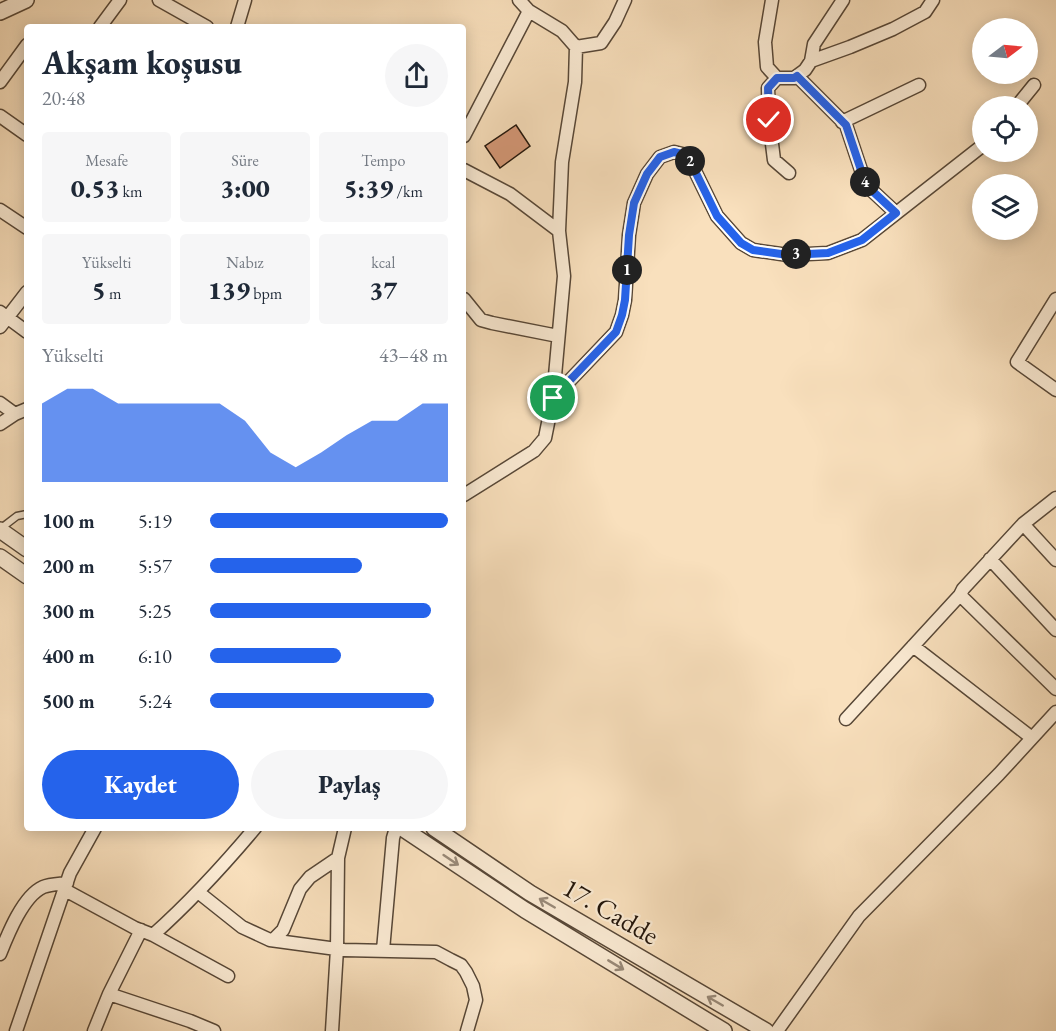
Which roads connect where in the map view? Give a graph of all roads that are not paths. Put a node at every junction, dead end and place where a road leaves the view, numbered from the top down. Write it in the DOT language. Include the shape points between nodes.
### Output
graph roads {
  1 [pos="26,0"];
  2 [pos="120,0"];
  3 [pos="159,0"];
  4 [pos="245,0"];
  5 [pos="519,0"];
  6 [pos="772,0"];
  7 [pos="843,0"];
  8 [pos="933,0"];
  9 [pos="626,1"];
  10 [pos="529,11"];
  11 [pos="0,12"];
  12 [pos="102,24"];
  13 [pos="202,24"];
  14 [pos="238,24"];
  15 [pos="576,47"];
  16 [pos="24,49"];
  17 [pos="811,61"];
  18 [pos="797,76"];
  19 [pos="777,78"];
  20 [pos="0,82"];
  21 [pos="919,85"];
  22 [pos="1034,85"];
  23 [pos="1025,96"];
  24 [pos="0,116"];
  25 [pos="842,122"];
  26 [pos="466,132"];
  27 [pos="24,133"];
  28 [pos="972,154"];
  29 [pos="466,171"];
  30 [pos="789,173"];
  31 [pos="0,210"];
  32 [pos="896,213"];
  33 [pos="24,226"];
  34 [pos="559,231"];
  35 [pos="24,295"];
  36 [pos="1056,299"];
  37 [pos="466,301"];
  38 [pos="2,319"];
  39 [pos="24,330"];
  40 [pos="558,336"];
  41 [pos="1054,387"];
  42 [pos="553,398"];
  43 [pos="0,403"];
  44 [pos="21,411"];
  45 [pos="0,424"];
  46 [pos="466,494"];
  47 [pos="1056,498"];
  48 [pos="24,515"];
  49 [pos="1023,524"];
  50 [pos="0,529"];
  51 [pos="24,547"];
  52 [pos="0,558"];
  53 [pos="990,559"];
  54 [pos="1056,560"];
  55 [pos="24,574"];
  56 [pos="960,595"];
  57 [pos="1056,630"];
  58 [pos="913,646"];
  59 [pos="1056,689"];
  60 [pos="1056,712"];
  61 [pos="846,719"];
  62 [pos="1032,738"];
  63 [pos="93,831"];
  64 [pos="252,831"];
  65 [pos="344,831"];
  66 [pos="395,831"];
  67 [pos="406,831"];
  68 [pos="438,831"];
  69 [pos="338,858"];
  70 [pos="66,886"];
  71 [pos="198,892"];
  72 [pos="141,930"];
  73 [pos="153,935"];
  74 [pos="273,940"];
  75 [pos="337,949"];
  76 [pos="383,950"];
  77 [pos="0,954"];
  78 [pos="228,976"];
  79 [pos="109,994"];
  80 [pos="16,1031"];
  81 [pos="93,1031"];
  82 [pos="214,1031"];
  83 [pos="332,1031"];
  84 [pos="467,1031"];
  85 [pos="724,1031"];
  86 [pos="766,1031"];
  87 [pos="777,1031"];
  1 -- 11 [label="street"];
  2 -- 12 [label="street"];
  3 -- 13 [label="street"];
  4 -- 14 [label="street"];
  5 -- 10 [label="street"];
  6 -- 19 [label="street" via="765,42 767,67"];
  7 -- 17 [label="street" via="814,44"];
  8 -- 17 [label="street" via="925,12 893,29"];
  9 -- 15 [label="street" via="601,43"];
  10 -- 15 [label="street" via="562,31"];
  10 -- 26 [label="street"];
  15 -- 34 [label="street" via="575,81 562,162"];
  16 -- 20 [label="street"];
  17 -- 18 [label="street"];
  18 -- 19 [label="street"];
  18 -- 25 [label="street"];
  19 -- 30 [label="street" via="768,88 774,160"];
  21 -- 25 [label="street"];
  22 -- 23 [label="street"];
  24 -- 27 [label="street"];
  25 -- 32 [label="street" via="866,185"];
  28 -- 32 [label="street"];
  29 -- 34 [label="street" via="510,194"];
  31 -- 33 [label="street"];
  32 -- 42 [label="street" via="862,240 828,253 788,255 753,250 741,243 717,216 686,155 674,152 660,157 634,203 625,300 616,332"];
  34 -- 40 [label="street" via="564,276"];
  35 -- 38 [label="street"];
  36 -- 41 [label="street" via="1017,362"];
  37 -- 40 [label="street" via="481,320"];
  38 -- 39 [label="street"];
  40 -- 42 [label="street"];
  42 -- 46 [label="street" via="545,438 534,451"];
  43 -- 44 [label="street"];
  44 -- 45 [label="street"];
  47 -- 49 [label="street"];
  48 -- 50 [label="lane"];
  49 -- 53 [label="street"];
  49 -- 54 [label="street"];
  50 -- 51 [label="street"];
  52 -- 55 [label="street"];
  53 -- 56 [label="street"];
  53 -- 57 [label="street"];
  56 -- 58 [label="street"];
  56 -- 59 [label="street"];
  58 -- 61 [label="street"];
  58 -- 62 [label="street"];
  60 -- 62 [label="street"];
  62 -- 87 [label="street" via="859,916"];
  63 -- 70 [label="street"];
  64 -- 71 [label="street"];
  65 -- 69 [label="street"];
  66 -- 76 [label="street"];
  67 -- 85 [label="street, 17. Cadde, one-way" via="525,910"];
  86 -- 68 [label="street, 17. Cadde, one-way" via="530,893"];
  69 -- 74 [label="street" via="300,889 283,930"];
  69 -- 75 [label="street"];
  70 -- 72 [label="street"];
  70 -- 77 [label="street" via="44,886 30,897"];
  70 -- 80 [label="street"];
  71 -- 73 [label="street"];
  71 -- 74 [label="street" via="242,927"];
  72 -- 73 [label="street"];
  72 -- 79 [label="street"];
  73 -- 78 [label="street"];
  74 -- 75 [label="street"];
  75 -- 76 [label="street"];
  75 -- 83 [label="street"];
  76 -- 84 [label="street" via="436,952 461,965 476,1000"];
  79 -- 81 [label="street"];
  79 -- 82 [label="street"];
}
